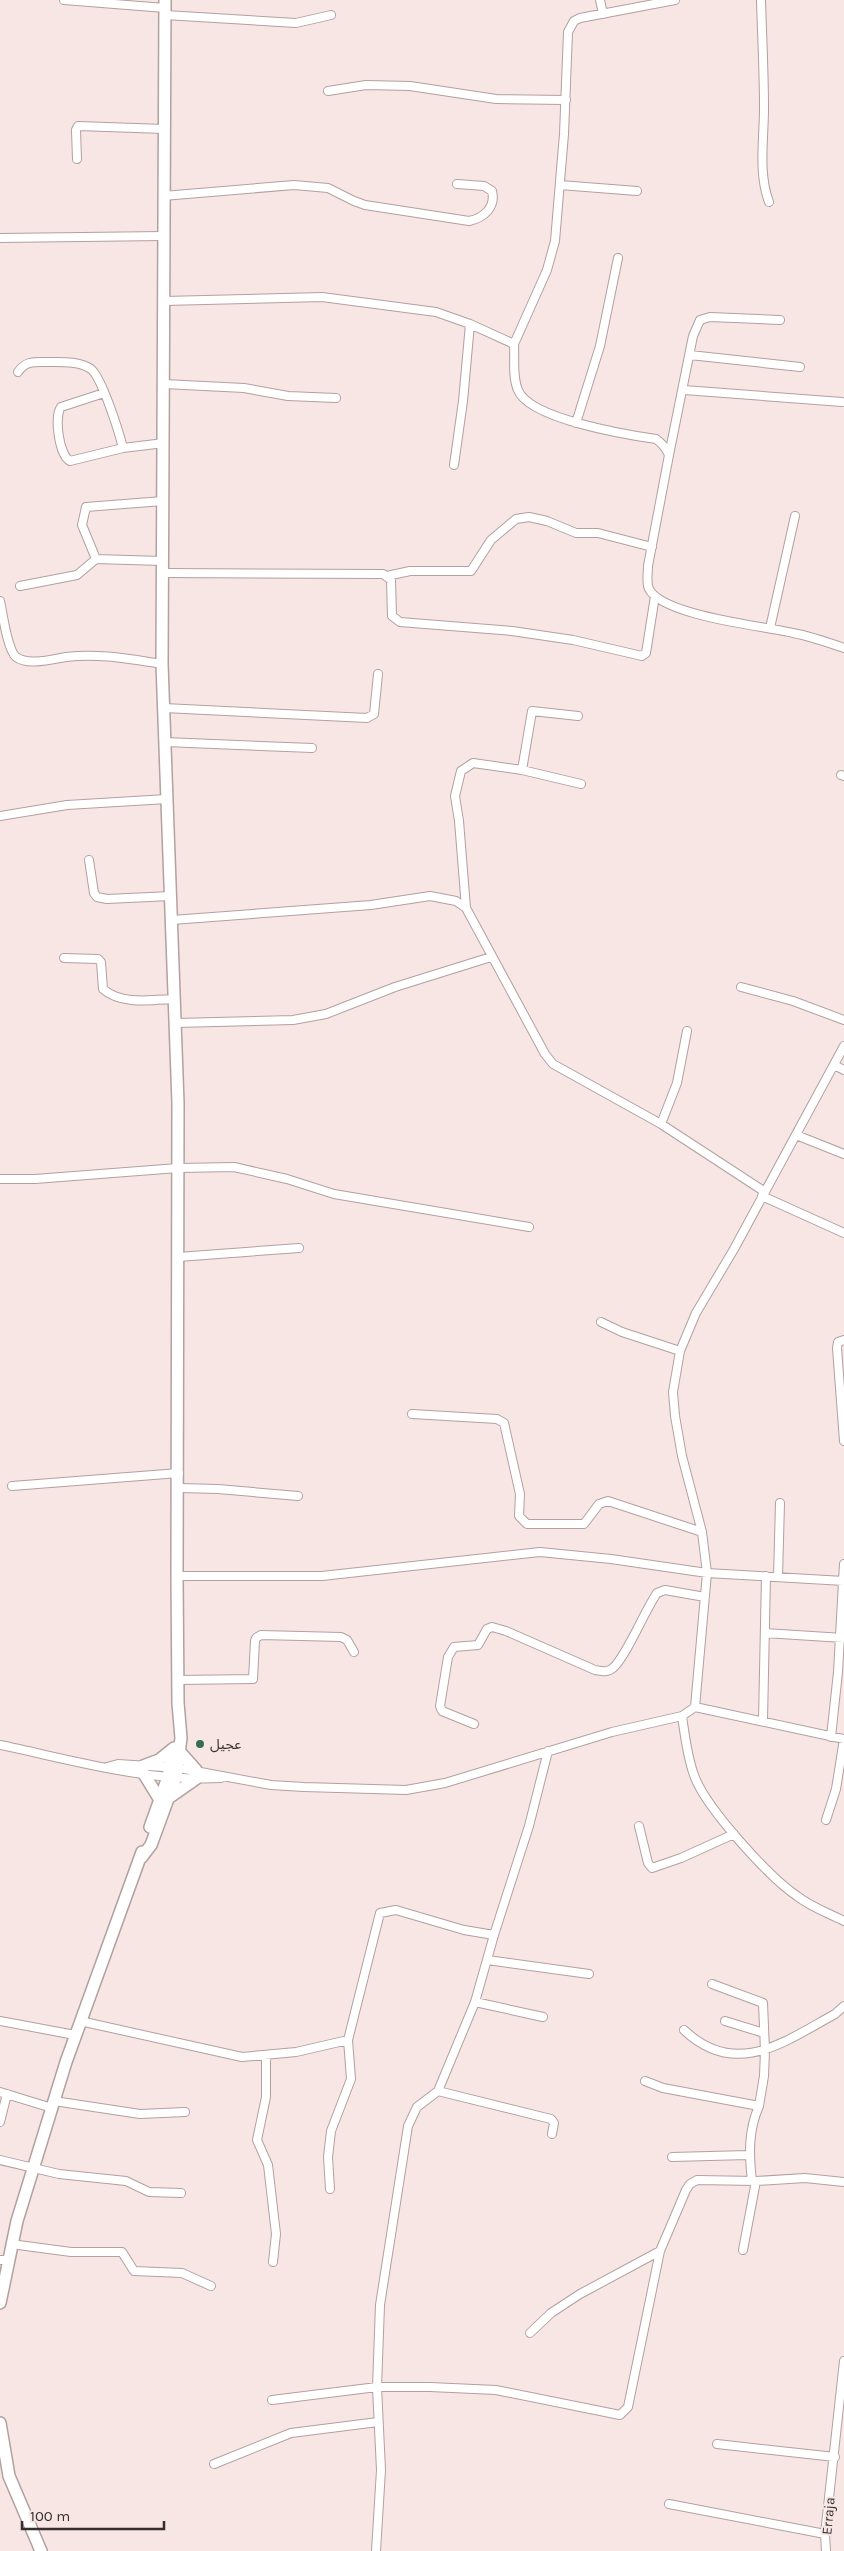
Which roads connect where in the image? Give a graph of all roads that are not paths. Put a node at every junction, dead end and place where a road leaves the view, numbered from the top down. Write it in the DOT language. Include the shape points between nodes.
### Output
graph roads {
  1 [pos="64,0"];
  2 [pos="600,0"];
  3 [pos="675,0"];
  4 [pos="762,0"];
  5 [pos="165,7"];
  6 [pos="603,14"];
  7 [pos="331,16"];
  8 [pos="328,91"];
  9 [pos="566,100"];
  10 [pos="164,129"];
  11 [pos="77,159"];
  12 [pos="457,184"];
  13 [pos="560,185"];
  14 [pos="636,192"];
  15 [pos="163,196"];
  16 [pos="769,202"];
  17 [pos="164,236"];
  18 [pos="0,238"];
  19 [pos="618,258"];
  20 [pos="164,301"];
  21 [pos="780,320"];
  22 [pos="470,324"];
  23 [pos="514,344"];
  24 [pos="690,355"];
  25 [pos="800,367"];
  26 [pos="18,372"];
  27 [pos="164,384"];
  28 [pos="684,390"];
  29 [pos="104,393"];
  30 [pos="336,398"];
  31 [pos="842,402"];
  32 [pos="576,423"];
  33 [pos="164,443"];
  34 [pos="123,448"];
  35 [pos="669,455"];
  36 [pos="454,465"];
  37 [pos="163,501"];
  38 [pos="795,516"];
  39 [pos="652,547"];
  40 [pos="96,559"];
  41 [pos="162,567"];
  42 [pos="387,576"];
  43 [pos="20,586"];
  44 [pos="655,596"];
  45 [pos="0,602"];
  46 [pos="770,628"];
  47 [pos="844,648"];
  48 [pos="162,664"];
  49 [pos="378,674"];
  50 [pos="164,708"];
  51 [pos="578,716"];
  52 [pos="165,742"];
  53 [pos="312,748"];
  54 [pos="522,770"];
  55 [pos="582,784"];
  56 [pos="167,799"];
  57 [pos="0,816"];
  58 [pos="89,860"];
  59 [pos="171,896"];
  60 [pos="466,908"];
  61 [pos="172,920"];
  62 [pos="492,957"];
  63 [pos="64,958"];
  64 [pos="741,987"];
  65 [pos="174,999"];
  66 [pos="844,1020"];
  67 [pos="176,1023"];
  68 [pos="687,1031"];
  69 [pos="844,1047"];
  70 [pos="834,1065"];
  71 [pos="844,1070"];
  72 [pos="661,1124"];
  73 [pos="796,1135"];
  74 [pos="844,1154"];
  75 [pos="178,1168"];
  76 [pos="0,1179"];
  77 [pos="764,1194"];
  78 [pos="529,1227"];
  79 [pos="844,1233"];
  80 [pos="299,1248"];
  81 [pos="178,1257"];
  82 [pos="601,1322"];
  83 [pos="844,1340"];
  84 [pos="680,1350"];
  85 [pos="412,1414"];
  86 [pos="844,1442"];
  87 [pos="179,1473"];
  88 [pos="12,1486"];
  89 [pos="179,1488"];
  90 [pos="298,1496"];
  91 [pos="780,1503"];
  92 [pos="702,1532"];
  93 [pos="844,1564"];
  94 [pos="707,1573"];
  95 [pos="177,1576"];
  96 [pos="766,1576"];
  97 [pos="778,1577"];
  98 [pos="844,1581"];
  99 [pos="704,1597"];
  100 [pos="765,1633"];
  101 [pos="842,1638"];
  102 [pos="354,1652"];
  103 [pos="841,1672"];
  104 [pos="178,1680"];
  105 [pos="695,1706"];
  106 [pos="682,1716"];
  107 [pos="763,1720"];
  108 [pos="474,1724"];
  109 [pos="831,1737"];
  110 [pos="844,1739"];
  111 [pos="0,1744"];
  112 [pos="177,1750"];
  113 [pos="548,1751"];
  114 [pos="144,1770"];
  115 [pos="173,1772"];
  116 [pos="197,1774"];
  117 [pos="164,1799"];
  118 [pos="826,1820"];
  119 [pos="639,1826"];
  120 [pos="734,1834"];
  121 [pos="844,1921"];
  122 [pos="494,1935"];
  123 [pos="488,1960"];
  124 [pos="590,1974"];
  125 [pos="712,1984"];
  126 [pos="475,2002"];
  127 [pos="844,2006"];
  128 [pos="543,2017"];
  129 [pos="80,2020"];
  130 [pos="725,2021"];
  131 [pos="0,2022"];
  132 [pos="684,2030"];
  133 [pos="764,2033"];
  134 [pos="75,2035"];
  135 [pos="348,2040"];
  136 [pos="765,2051"];
  137 [pos="266,2055"];
  138 [pos="645,2081"];
  139 [pos="438,2091"];
  140 [pos="4,2093"];
  141 [pos="53,2105"];
  142 [pos="758,2106"];
  143 [pos="185,2112"];
  144 [pos="0,2122"];
  145 [pos="552,2134"];
  146 [pos="748,2155"];
  147 [pos="672,2157"];
  148 [pos="0,2160"];
  149 [pos="34,2168"];
  150 [pos="754,2181"];
  151 [pos="844,2182"];
  152 [pos="330,2189"];
  153 [pos="181,2193"];
  154 [pos="11,2244"];
  155 [pos="743,2250"];
  156 [pos="660,2251"];
  157 [pos="4,2260"];
  158 [pos="272,2262"];
  159 [pos="211,2286"];
  160 [pos="0,2304"];
  161 [pos="530,2333"];
  162 [pos="844,2361"];
  163 [pos="377,2387"];
  164 [pos="272,2400"];
  165 [pos="378,2422"];
  166 [pos="0,2423"];
  167 [pos="718,2444"];
  168 [pos="834,2461"];
  169 [pos="214,2464"];
  170 [pos="844,2464"];
  171 [pos="4,2476"];
  172 [pos="669,2504"];
  173 [pos="825,2534"];
  174 [pos="41,2551"];
  175 [pos="376,2551"];
  176 [pos="826,2551"];
  1 -- 5 [label="street"];
  2 -- 6 [label="street"];
  3 -- 6 [label="street"];
  4 -- 16 [label="street" via="763,181"];
  5 -- 7 [label="street" via="296,23"];
  5 -- 10 [label="main road"];
  6 -- 9 [label="street" via="580,18 568,32"];
  8 -- 9 [label="street" via="366,85 410,86 496,99"];
  9 -- 13 [label="street"];
  10 -- 11 [label="street" via="78,126"];
  10 -- 15 [label="main road"];
  12 -- 15 [label="street" via="484,186 492,191 494,197 485,215 469,221 365,205 328,188 294,185"];
  13 -- 14 [label="street"];
  13 -- 23 [label="street" via="552,254"];
  15 -- 17 [label="main road"];
  17 -- 18 [label="street"];
  17 -- 20 [label="main road"];
  19 -- 32 [label="street" via="600,346"];
  20 -- 22 [label="street" via="322,297 436,312"];
  20 -- 27 [label="main road"];
  21 -- 24 [label="street" via="704,318 697,326"];
  22 -- 23 [label="street"];
  22 -- 36 [label="street" via="464,401"];
  23 -- 32 [label="street" via="518,390 524,399"];
  24 -- 25 [label="street"];
  24 -- 28 [label="street"];
  26 -- 29 [label="street" via="22,366 32,362 76,364 92,370"];
  27 -- 30 [label="street" via="244,388 288,396"];
  27 -- 33 [label="main road"];
  28 -- 31 [label="street"];
  28 -- 35 [label="street"];
  29 -- 34 [label="street"];
  29 -- 34 [label="street" via="61,407 58,412 59,441 70,461"];
  32 -- 35 [label="street" via="656,439 663,443"];
  33 -- 34 [label="street"];
  33 -- 37 [label="main road"];
  35 -- 39 [label="street"];
  37 -- 40 [label="street" via="86,507 82,525"];
  37 -- 41 [label="main road"];
  38 -- 46 [label="street"];
  39 -- 42 [label="street" via="598,533 576,532 529,517 516,519 491,540 471,571 410,571"];
  39 -- 44 [label="street" via="648,582"];
  40 -- 41 [label="street"];
  40 -- 43 [label="street" via="77,574"];
  41 -- 42 [label="street" via="377,573"];
  41 -- 48 [label="main road"];
  42 -- 44 [label="street" via="391,580 392,616 400,622 512,631 573,640 642,656 646,653"];
  44 -- 46 [label="street" via="668,604 724,621"];
  45 -- 48 [label="street" via="7,634 18,658 34,661 99,655"];
  46 -- 47 [label="street"];
  48 -- 50 [label="main road"];
  49 -- 50 [label="street" via="374,714 367,718"];
  50 -- 52 [label="main road"];
  51 -- 54 [label="street" via="532,711"];
  52 -- 53 [label="street"];
  52 -- 56 [label="main road"];
  54 -- 55 [label="street"];
  54 -- 60 [label="street" via="473,763 461,771 455,796"];
  56 -- 57 [label="street" via="67,805"];
  56 -- 59 [label="main road"];
  58 -- 59 [label="street" via="97,897"];
  59 -- 61 [label="main road"];
  60 -- 61 [label="street" via="456,901 430,896 371,906"];
  60 -- 62 [label="street"];
  61 -- 65 [label="main road"];
  62 -- 67 [label="street" via="395,987 317,1016 294,1020"];
  62 -- 72 [label="street" via="552,1064"];
  63 -- 65 [label="street" via="98,959 103,989 120,998"];
  64 -- 66 [label="street"];
  65 -- 67 [label="main road"];
  67 -- 75 [label="main road"];
  68 -- 72 [label="street" via="677,1083"];
  69 -- 70 [label="street"];
  70 -- 71 [label="street"];
  70 -- 73 [label="street"];
  72 -- 77 [label="street"];
  73 -- 74 [label="street"];
  73 -- 77 [label="street"];
  75 -- 76 [label="street"];
  75 -- 78 [label="street" via="244,1168 334,1194"];
  75 -- 81 [label="main road"];
  77 -- 79 [label="street"];
  77 -- 84 [label="street" via="696,1313"];
  80 -- 81 [label="street"];
  81 -- 87 [label="main road"];
  82 -- 84 [label="street"];
  83 -- 86 [label="street" via="838,1342 837,1348"];
  84 -- 92 [label="street" via="673,1392 675,1416"];
  85 -- 92 [label="street" via="504,1422 520,1494 519,1516 527,1524 584,1524 599,1504 608,1501"];
  87 -- 88 [label="street"];
  87 -- 89 [label="main road"];
  89 -- 90 [label="street"];
  89 -- 95 [label="main road"];
  91 -- 97 [label="street"];
  92 -- 94 [label="street"];
  93 -- 98 [label="street"];
  94 -- 95 [label="street" via="540,1552 322,1576"];
  94 -- 96 [label="street"];
  94 -- 99 [label="street"];
  95 -- 104 [label="main road"];
  96 -- 97 [label="street"];
  96 -- 100 [label="street"];
  97 -- 98 [label="street"];
  98 -- 101 [label="street"];
  99 -- 105 [label="street"];
  99 -- 108 [label="street" via="664,1590 657,1593 621,1658 606,1672 492,1627 487,1629 478,1645 454,1647 448,1657 440,1706 442,1710"];
  100 -- 101 [label="street"];
  100 -- 107 [label="street"];
  101 -- 103 [label="street"];
  102 -- 104 [label="street" via="347,1640 341,1637 258,1636 253,1679"];
  103 -- 109 [label="street"];
  104 -- 112 [label="main road"];
  105 -- 106 [label="street"];
  105 -- 107 [label="street"];
  106 -- 113 [label="street"];
  106 -- 120 [label="street" via="694,1777"];
  107 -- 109 [label="street"];
  109 -- 110 [label="street"];
  110 -- 118 [label="street" via="836,1789"];
  111 -- 114 [label="street" via="107,1767 118,1764"];
  112 -- 114 [label="main road"];
  112 -- 115 [label="main road"];
  112 -- 116 [label="main road"];
  113 -- 116 [label="street" via="445,1783 406,1790 304,1787"];
  113 -- 122 [label="street" via="529,1826"];
  114 -- 115 [label="street"];
  114 -- 117 [label="main road"];
  115 -- 116 [label="street"];
  115 -- 117 [label="main road"];
  116 -- 117 [label="main road"];
  117 -- 129 [label="main road" via="151,1845 141,1858"];
  119 -- 120 [label="street" via="652,1868"];
  120 -- 121 [label="street" via="795,1896"];
  122 -- 123 [label="street"];
  122 -- 135 [label="street" via="464,1930 396,1910 380,1913"];
  123 -- 124 [label="street"];
  123 -- 126 [label="street"];
  125 -- 133 [label="street" via="760,2000 765,2010"];
  126 -- 128 [label="street"];
  126 -- 139 [label="street"];
  127 -- 136 [label="street"];
  129 -- 134 [label="main road"];
  129 -- 137 [label="street" via="242,2057"];
  130 -- 133 [label="street"];
  131 -- 134 [label="street"];
  132 -- 136 [label="street" via="706,2048 743,2056"];
  133 -- 136 [label="street"];
  134 -- 141 [label="main road"];
  135 -- 137 [label="street"];
  135 -- 152 [label="street" via="351,2079 331,2131 328,2157"];
  136 -- 142 [label="street"];
  137 -- 158 [label="street" via="266,2097 257,2140 268,2165 276,2234"];
  138 -- 142 [label="street" via="663,2088"];
  139 -- 145 [label="street" via="551,2119 554,2123"];
  139 -- 163 [label="street" via="418,2107 408,2126 380,2305"];
  140 -- 141 [label="street"];
  140 -- 144 [label="street"];
  141 -- 143 [label="street" via="140,2114"];
  141 -- 149 [label="main road"];
  142 -- 146 [label="street"];
  146 -- 147 [label="street"];
  146 -- 150 [label="street"];
  148 -- 149 [label="street"];
  149 -- 153 [label="street" via="126,2181 150,2192"];
  149 -- 154 [label="main road"];
  150 -- 151 [label="street" via="805,2178"];
  150 -- 155 [label="street"];
  150 -- 156 [label="street" via="700,2180 690,2184"];
  154 -- 157 [label="main road"];
  154 -- 159 [label="street" via="71,2252 122,2252 134,2271 182,2274"];
  156 -- 161 [label="street" via="580,2294 551,2313"];
  156 -- 163 [label="street" via="628,2407 620,2415 496,2390"];
  157 -- 160 [label="main road"];
  162 -- 168 [label="street, Erraja"];
  163 -- 164 [label="street"];
  163 -- 165 [label="street"];
  165 -- 169 [label="street" via="291,2433"];
  165 -- 175 [label="street" via="380,2470"];
  166 -- 171 [label="main road"];
  167 -- 168 [label="street"];
  168 -- 170 [label="street"];
  168 -- 173 [label="street, Erraja"];
  171 -- 174 [label="main road"];
  172 -- 173 [label="street"];
  173 -- 176 [label="street, Erraja"];
}
